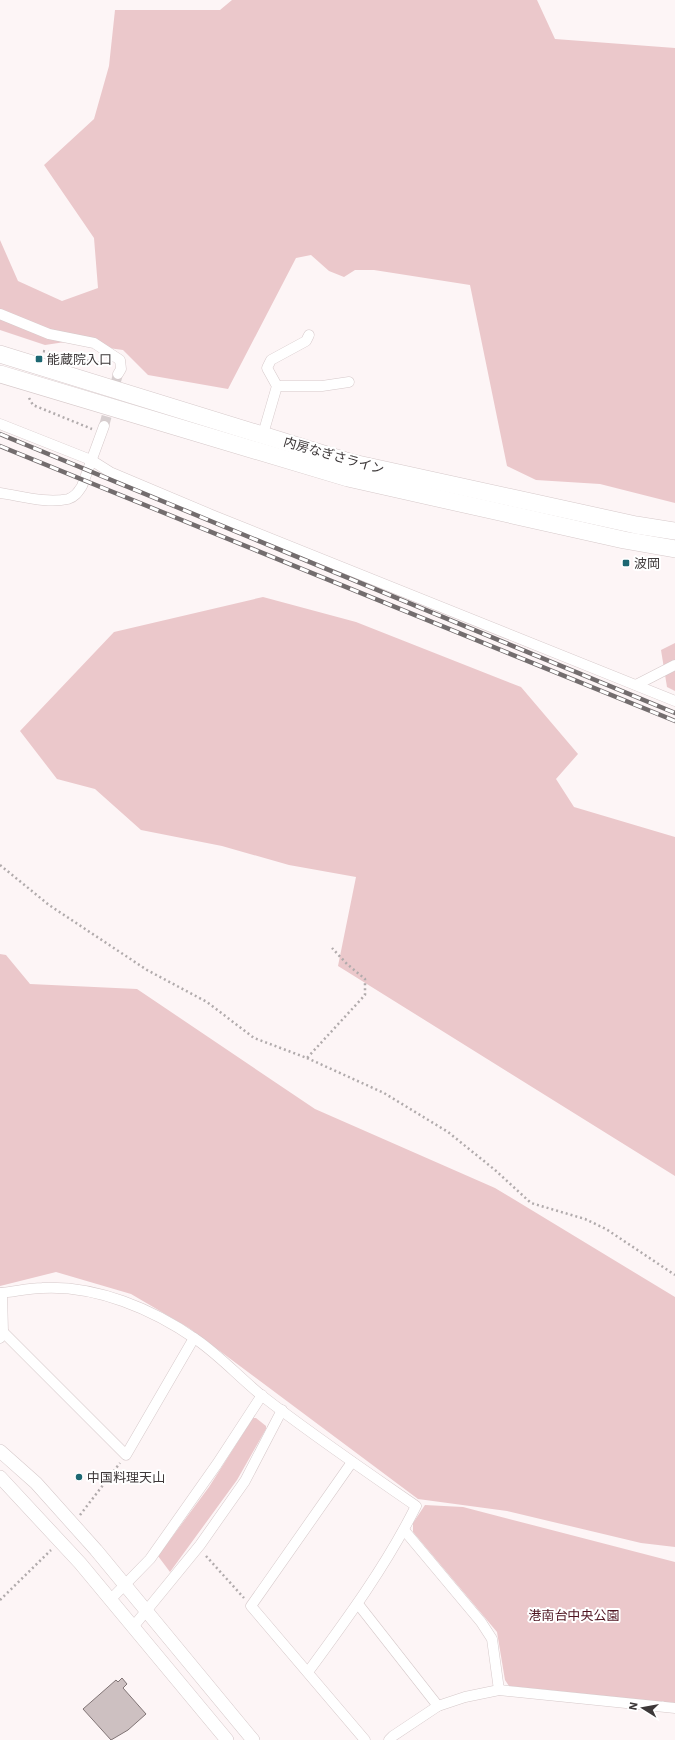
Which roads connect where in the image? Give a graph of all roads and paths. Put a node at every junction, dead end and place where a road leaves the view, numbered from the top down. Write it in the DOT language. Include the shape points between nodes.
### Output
graph roads {
  1 [pos="0,314"];
  2 [pos="309,335"];
  3 [pos="39,353"];
  4 [pos="0,354"];
  5 [pos="119,371"];
  6 [pos="0,374"];
  7 [pos="348,382"];
  8 [pos="277,386"];
  9 [pos="28,396"];
  10 [pos="0,424"];
  11 [pos="103,429"];
  12 [pos="263,434"];
  13 [pos="91,460"];
  14 [pos="0,493"];
  15 [pos="675,530"];
  16 [pos="675,549"];
  17 [pos="675,665"];
  18 [pos="636,685"];
  19 [pos="675,701"];
  20 [pos="0,866"];
  21 [pos="332,948"];
  22 [pos="307,1058"];
  23 [pos="675,1275"];
  24 [pos="1,1293"];
  25 [pos="2,1335"];
  26 [pos="194,1338"];
  27 [pos="262,1395"];
  28 [pos="282,1410"];
  29 [pos="0,1451"];
  30 [pos="126,1455"];
  31 [pos="352,1462"];
  32 [pos="0,1477"];
  33 [pos="78,1517"];
  34 [pos="404,1530"];
  35 [pos="51,1549"];
  36 [pos="201,1550"];
  37 [pos="125,1585"];
  38 [pos="0,1600"];
  39 [pos="110,1600"];
  40 [pos="358,1604"];
  41 [pos="251,1606"];
  42 [pos="147,1610"];
  43 [pos="133,1627"];
  44 [pos="308,1672"];
  45 [pos="499,1690"];
  46 [pos="438,1706"];
  47 [pos="675,1708"];
  48 [pos="227,1740"];
  49 [pos="253,1740"];
  50 [pos="365,1740"];
  51 [pos="390,1740"];
  1 -- 5 [label="street" via="49,334 94,343 120,360"];
  2 -- 8 [label="street" via="306,341 271,360 267,368"];
  3 -- 5 [label="path" via="46,351"];
  4 -- 12 [label="highway, 内房なぎさライン"];
  6 -- 16 [label="highway, 内房なぎさライン" via="348,478 601,535"];
  7 -- 8 [label="street" via="322,386"];
  8 -- 12 [label="street"];
  9 -- 11 [label="path" via="33,405"];
  10 -- 13 [label="street"];
  11 -- 13 [label="street"];
  12 -- 15 [label="highway, 内房なぎさライン" via="353,463 621,522"];
  13 -- 14 [label="street" via="82,486 76,495 69,499 45,500"];
  13 -- 18 [label="street" via="110,472 212,515"];
  17 -- 18 [label="street"];
  18 -- 19 [label="street"];
  20 -- 22 [label="path" via="49,905 147,970 207,1002 254,1038"];
  21 -- 22 [label="path" via="365,979 364,995"];
  22 -- 23 [label="path" via="384,1093 448,1132 531,1203 585,1219 606,1229"];
  24 -- 25 [label="street"];
  24 -- 26 [label="street" via="42,1288 91,1292 123,1301 158,1316"];
  25 -- 30 [label="street"];
  26 -- 27 [label="street"];
  26 -- 30 [label="street"];
  27 -- 28 [label="street"];
  27 -- 37 [label="street" via="150,1559"];
  28 -- 31 [label="street"];
  28 -- 42 [label="street" via="245,1480 200,1544"];
  29 -- 37 [label="street" via="36,1483"];
  30 -- 33 [label="path"];
  31 -- 34 [label="street" via="416,1506"];
  31 -- 41 [label="street"];
  32 -- 39 [label="street" via="80,1563"];
  34 -- 40 [label="street"];
  34 -- 45 [label="street" via="492,1639"];
  35 -- 38 [label="path"];
  36 -- 41 [label="path"];
  37 -- 39 [label="street"];
  37 -- 42 [label="street"];
  39 -- 43 [label="street"];
  40 -- 44 [label="street"];
  40 -- 46 [label="street"];
  41 -- 44 [label="street"];
  42 -- 43 [label="street"];
  42 -- 49 [label="street"];
  43 -- 48 [label="street"];
  44 -- 50 [label="street"];
  45 -- 46 [label="street"];
  45 -- 47 [label="street"];
  46 -- 51 [label="street"];
}
